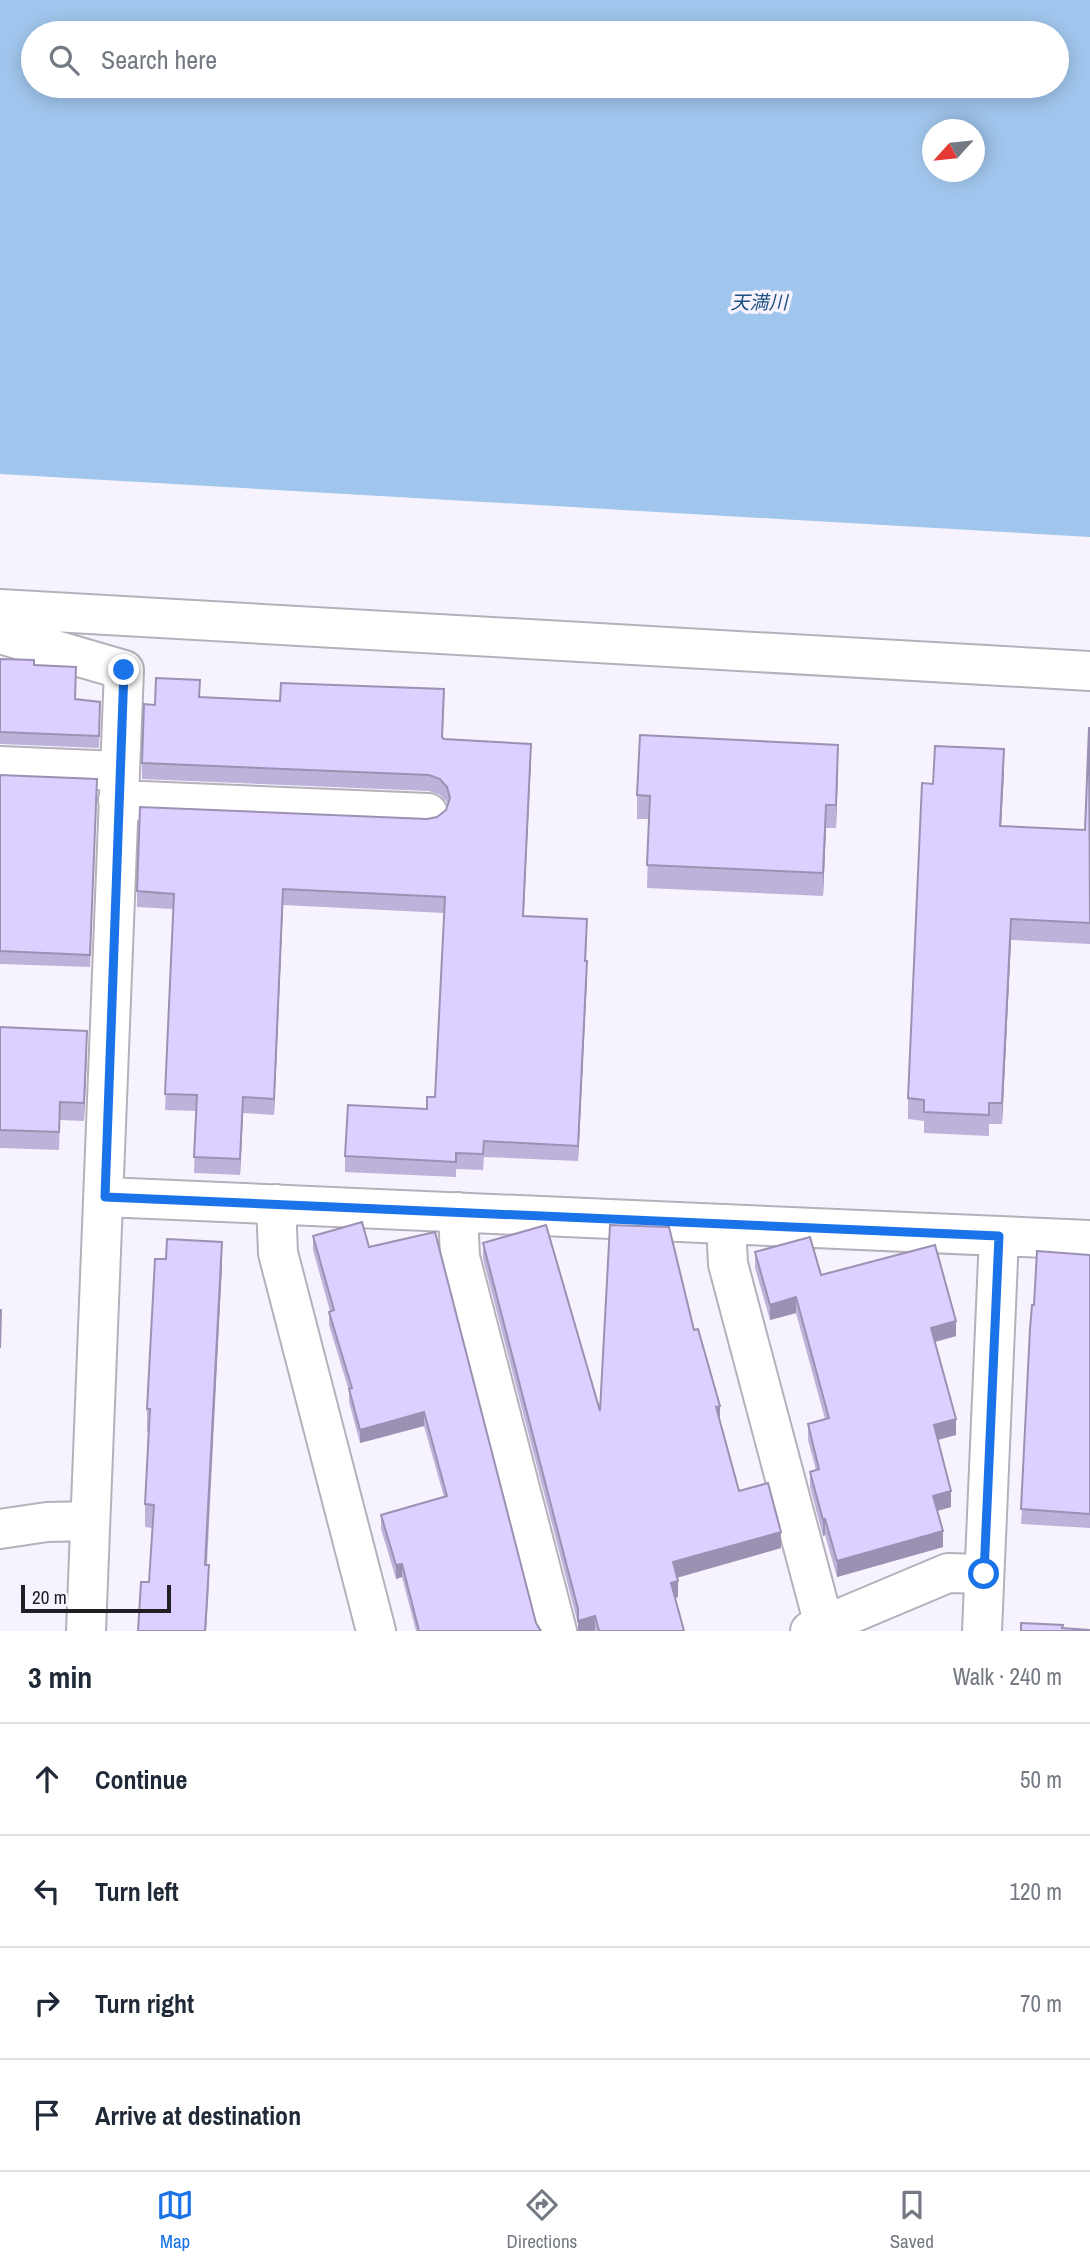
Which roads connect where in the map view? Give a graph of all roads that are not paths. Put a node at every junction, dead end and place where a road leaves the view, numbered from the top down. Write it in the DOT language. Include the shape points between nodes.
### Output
graph roads {
  1 [pos="0,609"];
  2 [pos="0,634"];
  3 [pos="1090,671"];
  4 [pos="0,766"];
  5 [pos="119,785"];
  6 [pos="428,813"];
  7 [pos="105,1197"];
  8 [pos="276,1204"];
  9 [pos="458,1212"];
  10 [pos="726,1224"];
  11 [pos="999,1236"];
  12 [pos="1090,1240"];
  13 [pos="90,1521"];
  14 [pos="0,1529"];
  15 [pos="984,1574"];
  16 [pos="819,1629"];
  17 [pos="86,1631"];
  18 [pos="376,1631"];
  19 [pos="557,1631"];
  20 [pos="982,1631"];
  1 -- 3 [label="street"];
  2 -- 5 [label="street" via="124,670"];
  4 -- 5 [label="street"];
  5 -- 6 [label="street"];
  5 -- 7 [label="street"];
  7 -- 8 [label="street"];
  7 -- 13 [label="street"];
  8 -- 9 [label="street"];
  8 -- 18 [label="street" via="278,1253"];
  9 -- 10 [label="street"];
  9 -- 19 [label="street" via="460,1257"];
  10 -- 11 [label="street"];
  10 -- 16 [label="street" via="728,1264"];
  11 -- 12 [label="street"];
  11 -- 15 [label="street"];
  13 -- 14 [label="street"];
  13 -- 17 [label="street"];
  15 -- 16 [label="street" via="948,1573"];
  15 -- 20 [label="street"];
}
